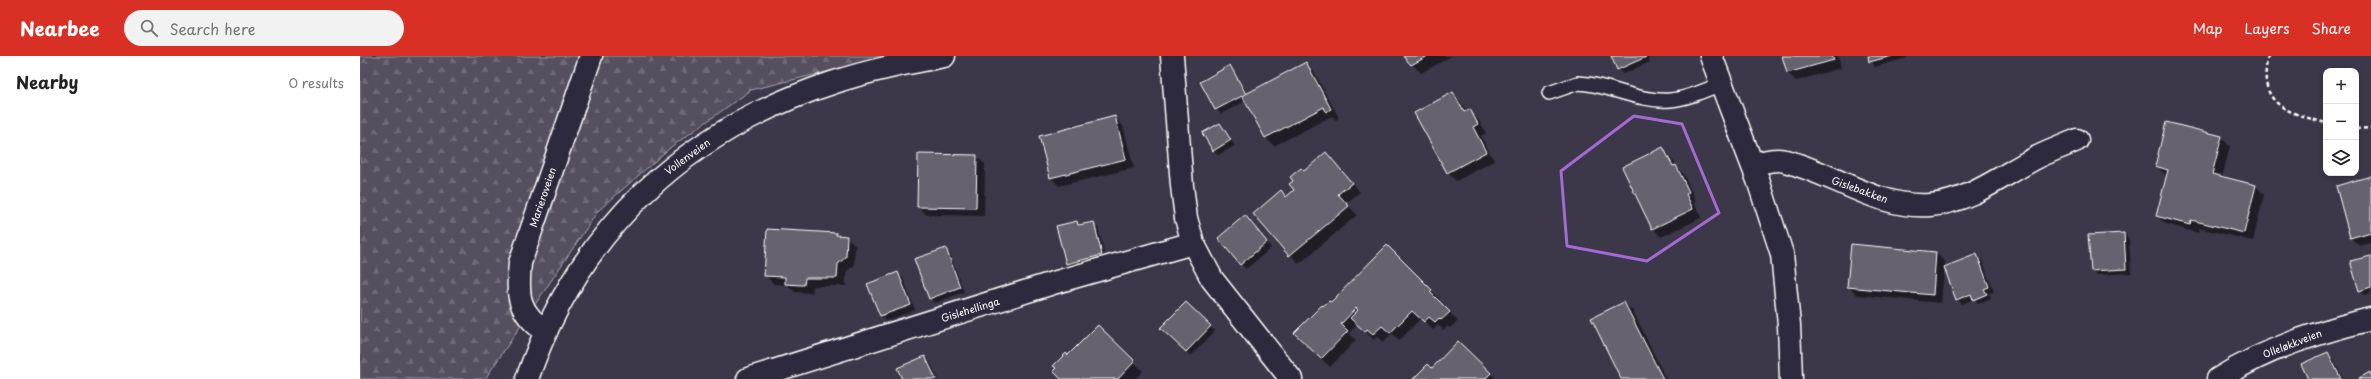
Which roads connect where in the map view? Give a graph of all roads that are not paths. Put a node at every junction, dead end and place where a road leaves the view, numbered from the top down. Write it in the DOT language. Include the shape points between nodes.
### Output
graph roads {
  1 [pos="592,56"];
  2 [pos="944,56"];
  3 [pos="1172,56"];
  4 [pos="1711,56"];
  5 [pos="1721,84"];
  6 [pos="1549,93"];
  7 [pos="2077,140"];
  8 [pos="1752,164"];
  9 [pos="1194,243"];
  10 [pos="2371,319"];
  11 [pos="546,332"];
  12 [pos="527,379"];
  13 [pos="748,379"];
  14 [pos="1291,379"];
  15 [pos="1791,379"];
  16 [pos="2218,379"];
  1 -- 11 [label="street, Marieroveien" via="520,263 520,303 534,323"];
  2 -- 11 [label="street, Vollenveien" via="870,72 817,88 746,119 695,149 652,183 610,228 576,276"];
  3 -- 9 [label="street" via="1186,218"];
  4 -- 5 [label="street"];
  5 -- 6 [label="lane" via="1684,98 1671,100 1648,98 1578,83"];
  5 -- 8 [label="street"];
  7 -- 8 [label="street, Gislebakken" via="2033,159 1989,186 1953,200 1930,205 1906,204 1877,197 1784,160"];
  8 -- 15 [label="street" via="1782,254"];
  9 -- 13 [label="street, Gislehellinga" via="1060,281"];
  9 -- 14 [label="street" via="1212,279"];
  10 -- 16 [label="street, Olleløkkveien" via="2318,332 2280,346"];
  11 -- 12 [label="street, Vollenveien"];
}
